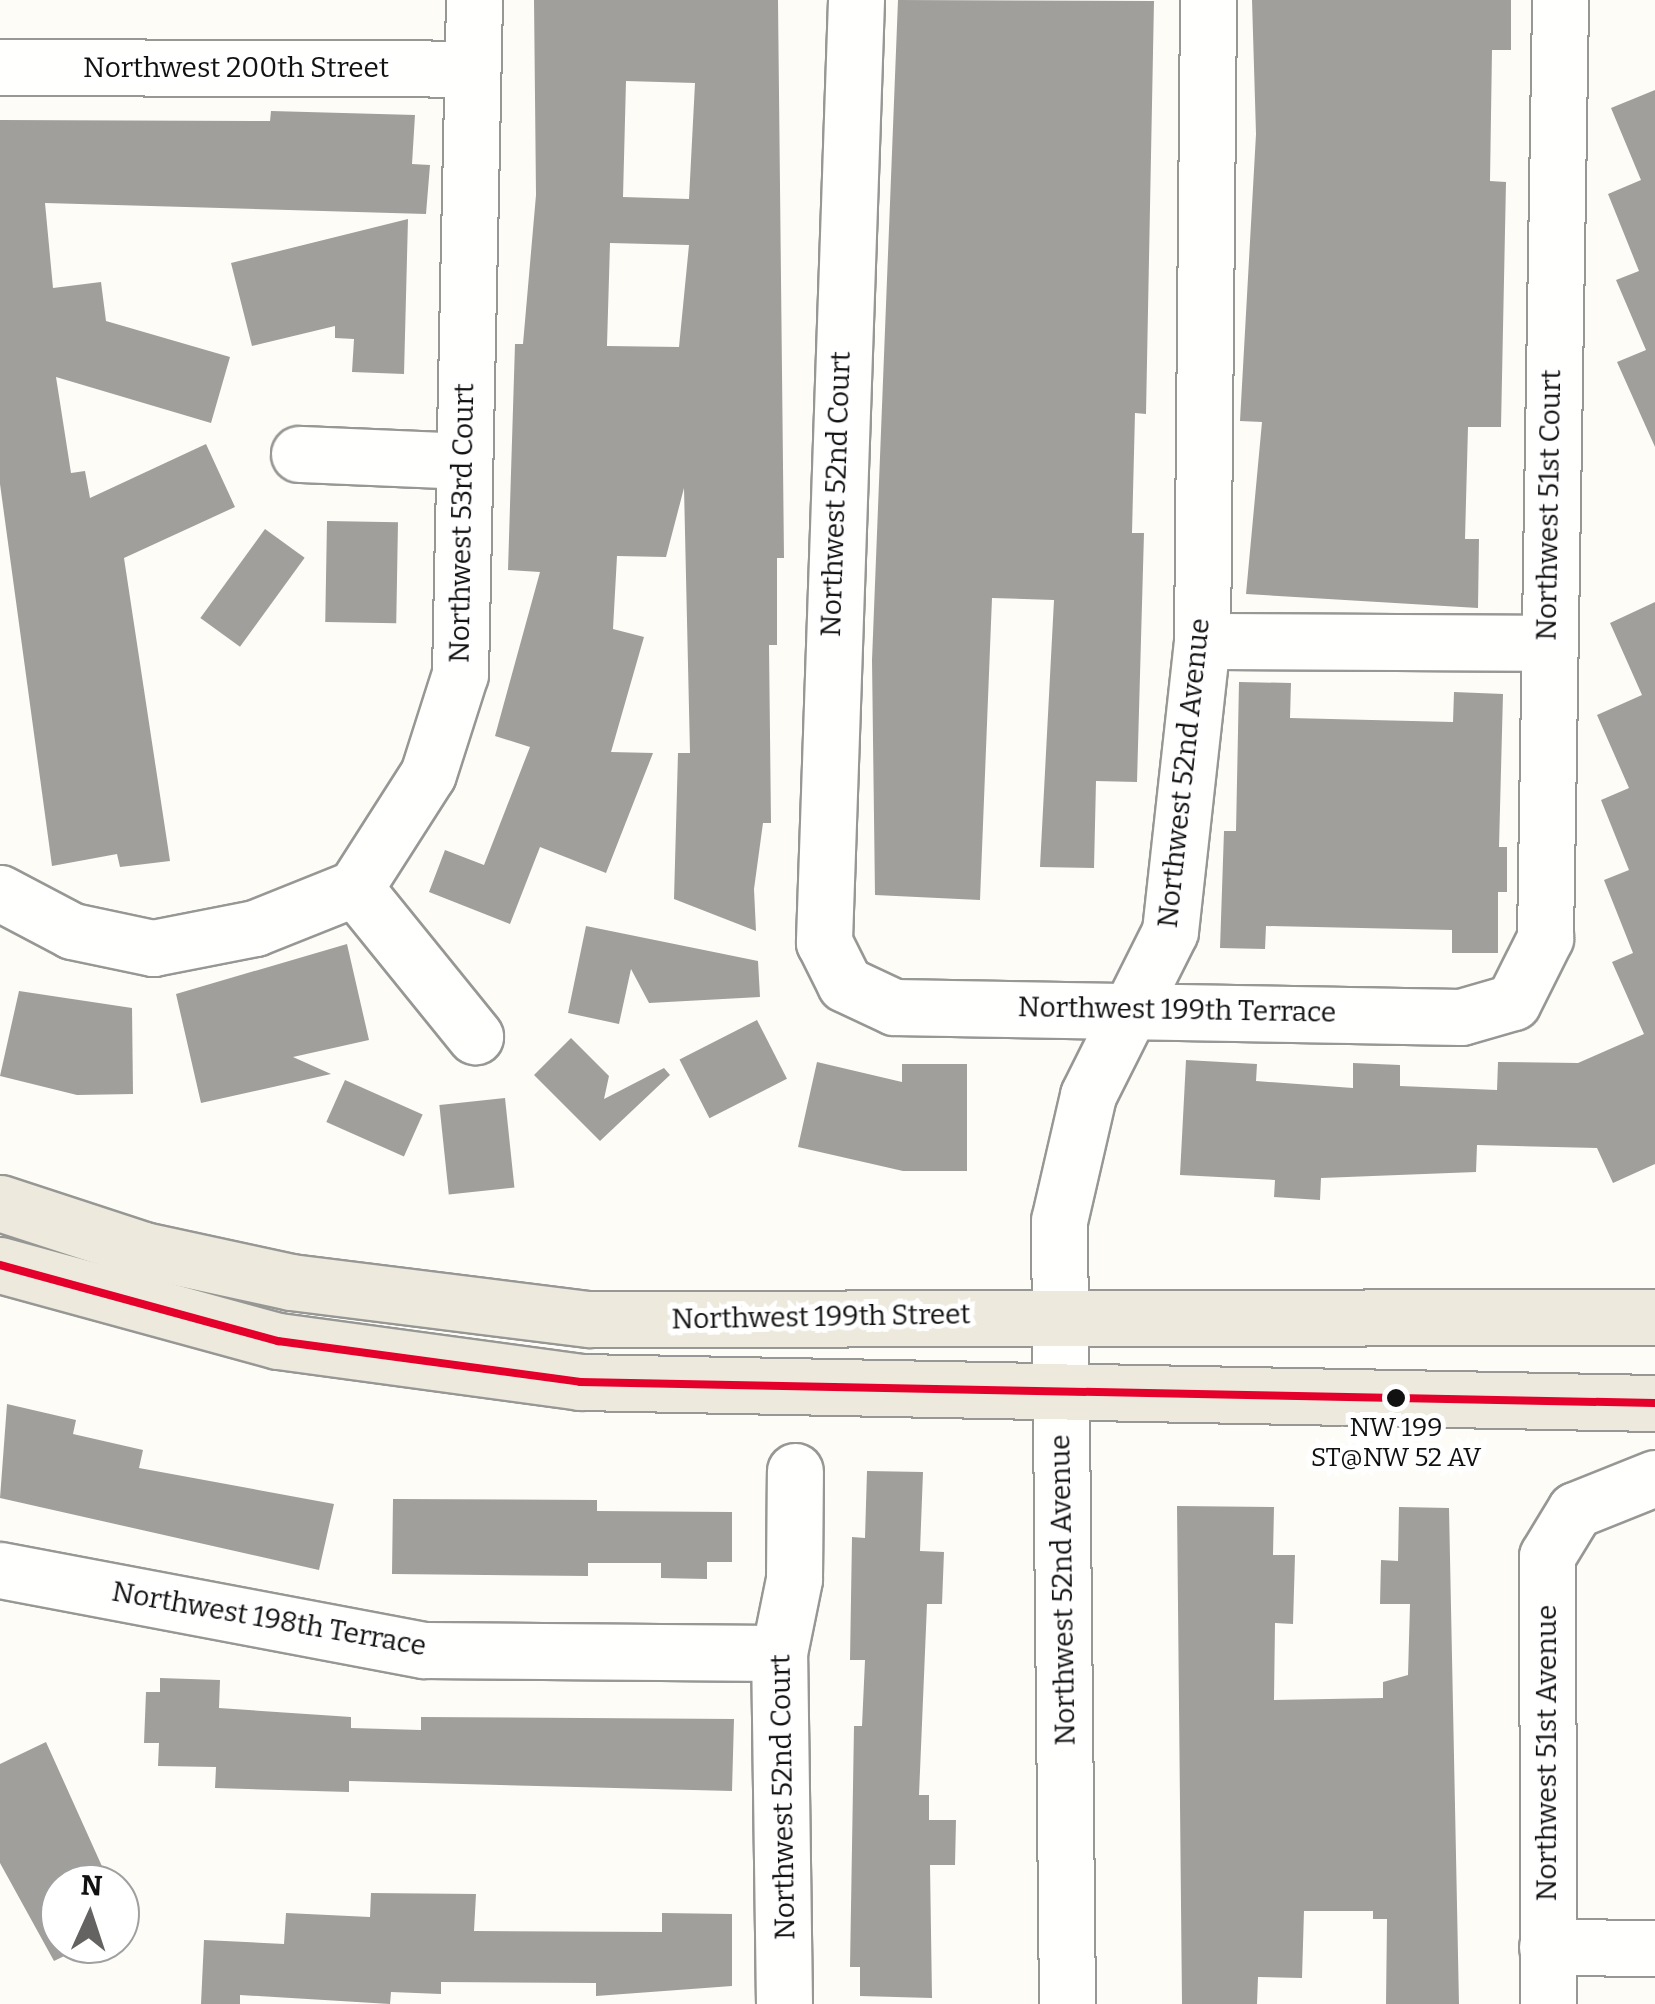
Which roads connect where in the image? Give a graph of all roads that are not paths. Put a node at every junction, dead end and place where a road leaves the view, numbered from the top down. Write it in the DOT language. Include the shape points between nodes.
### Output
graph roads {
  1 [pos="474,0"];
  2 [pos="856,0"];
  3 [pos="1208,0"];
  4 [pos="1560,0"];
  5 [pos="0,67"];
  6 [pos="472,69"];
  7 [pos="299,454"];
  8 [pos="463,461"];
  9 [pos="1202,640"];
  10 [pos="1546,643"];
  11 [pos="355,888"];
  12 [pos="0,893"];
  13 [pos="845,984"];
  14 [pos="1513,1002"];
  15 [pos="1138,1006"];
  16 [pos="476,1036"];
  17 [pos="0,1203"];
  18 [pos="0,1266"];
  19 [pos="1655,1317"];
  20 [pos="1060,1318"];
  21 [pos="1061,1396"];
  22 [pos="1655,1403"];
  23 [pos="795,1471"];
  24 [pos="1655,1478"];
  25 [pos="0,1570"];
  26 [pos="779,1654"];
  27 [pos="1547,1947"];
  28 [pos="1655,1948"];
  29 [pos="784,2004"];
  30 [pos="1066,2004"];
  31 [pos="1548,2004"];
  1 -- 6 [label="street, Northwest 53rd Court"];
  2 -- 13 [label="street, Northwest 52nd Court" via="824,942"];
  3 -- 9 [label="street, Northwest 52nd Avenue"];
  4 -- 10 [label="street, Northwest 51st Court"];
  5 -- 6 [label="street, Northwest 200th Street"];
  6 -- 8 [label="street, Northwest 53rd Court"];
  7 -- 8 [label="street"];
  8 -- 11 [label="street, Northwest 53rd Court" via="460,674 428,774"];
  9 -- 10 [label="street"];
  9 -- 15 [label="street, Northwest 52nd Avenue" via="1170,931"];
  10 -- 14 [label="street, Northwest 51st Court" via="1546,938"];
  11 -- 12 [label="street" via="255,928 153,948 72,931"];
  11 -- 16 [label="street"];
  13 -- 15 [label="street, Northwest 199th Terrace" via="894,1007"];
  14 -- 15 [label="street, Northwest 199th Terrace" via="1460,1017"];
  15 -- 20 [label="street, Northwest 52nd Avenue" via="1088,1095 1059,1221"];
  17 -- 20 [label="main road, Northwest 199th Street" via="144,1250 440,1306 590,1319"];
  18 -- 21 [label="main road" via="278,1341 432,1366 738,1391"];
  19 -- 20 [label="main road, Northwest 199th Street"];
  20 -- 21 [label="street, Northwest 52nd Avenue"];
  21 -- 22 [label="main road"];
  21 -- 30 [label="street, Northwest 52nd Avenue"];
  23 -- 26 [label="street, Northwest 52nd Court" via="794,1579"];
  24 -- 27 [label="street, Northwest 51st Avenue" via="1575,1510 1547,1556"];
  25 -- 26 [label="street, Northwest 198th Terrace" via="424,1650"];
  26 -- 29 [label="street, Northwest 52nd Court"];
  27 -- 28 [label="street"];
  27 -- 31 [label="street, Northwest 51st Avenue"];
}
